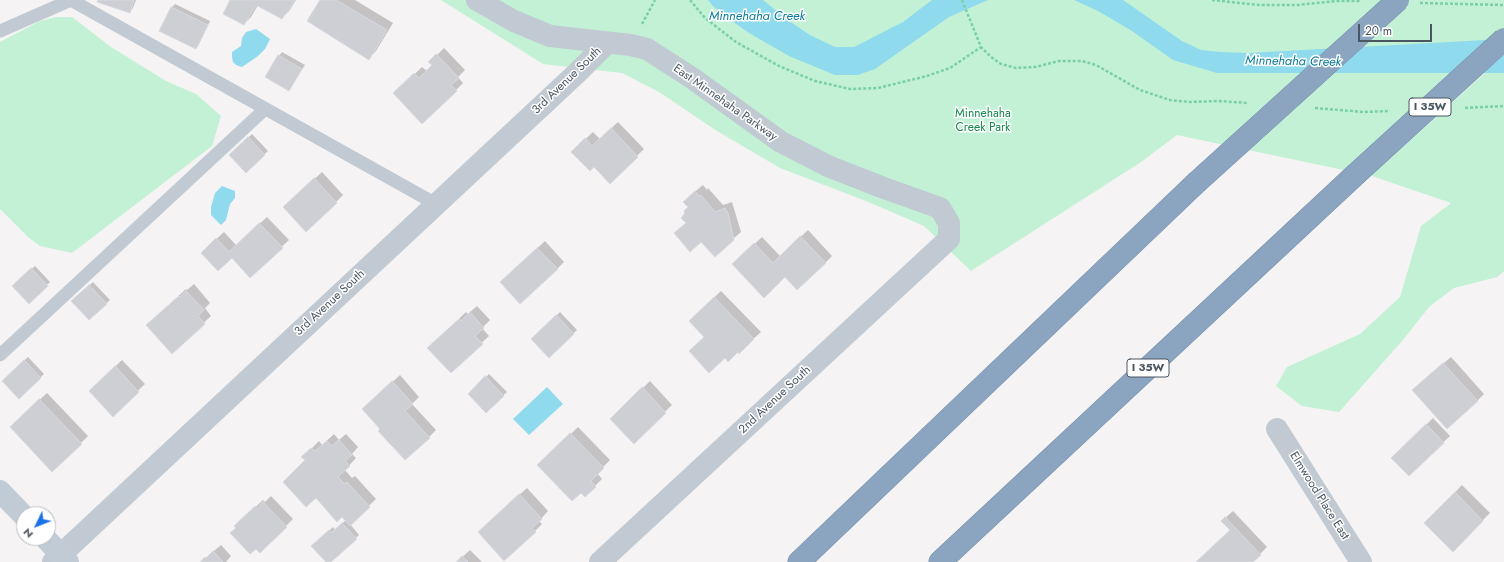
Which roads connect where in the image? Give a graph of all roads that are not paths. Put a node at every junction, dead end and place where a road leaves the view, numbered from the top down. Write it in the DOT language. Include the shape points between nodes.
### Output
graph roads {
  1 [pos="71,0"];
  2 [pos="477,0"];
  3 [pos="1398,0"];
  4 [pos="0,31"];
  5 [pos="1504,39"];
  6 [pos="607,43"];
  7 [pos="265,109"];
  8 [pos="436,204"];
  9 [pos="949,239"];
  10 [pos="0,355"];
  11 [pos="1277,429"];
  12 [pos="0,491"];
  13 [pos="16,508"];
  14 [pos="50,546"];
  15 [pos="60,560"];
  16 [pos="600,562"];
  17 [pos="799,562"];
  18 [pos="940,562"];
  19 [pos="1361,562"];
  1 -- 4 [label="lane"];
  1 -- 7 [label="lane"];
  2 -- 6 [label="street, East Minnehaha Parkway" via="514,21 550,36"];
  3 -- 17 [label="highway, bridge" via="1196,183"];
  5 -- 18 [label="highway, I 35W, bridge"];
  6 -- 8 [label="street, 3rd Avenue South"];
  6 -- 9 [label="street, East Minnehaha Parkway" via="631,45 647,50 692,78 781,142 830,167 940,208 950,223"];
  7 -- 8 [label="lane"];
  7 -- 10 [label="lane"];
  8 -- 15 [label="street, 3rd Avenue South"];
  9 -- 16 [label="street, 2nd Avenue South"];
  11 -- 19 [label="street, Elmwood Place East"];
  12 -- 13 [label="street"];
  14 -- 15 [label="street"];
}
